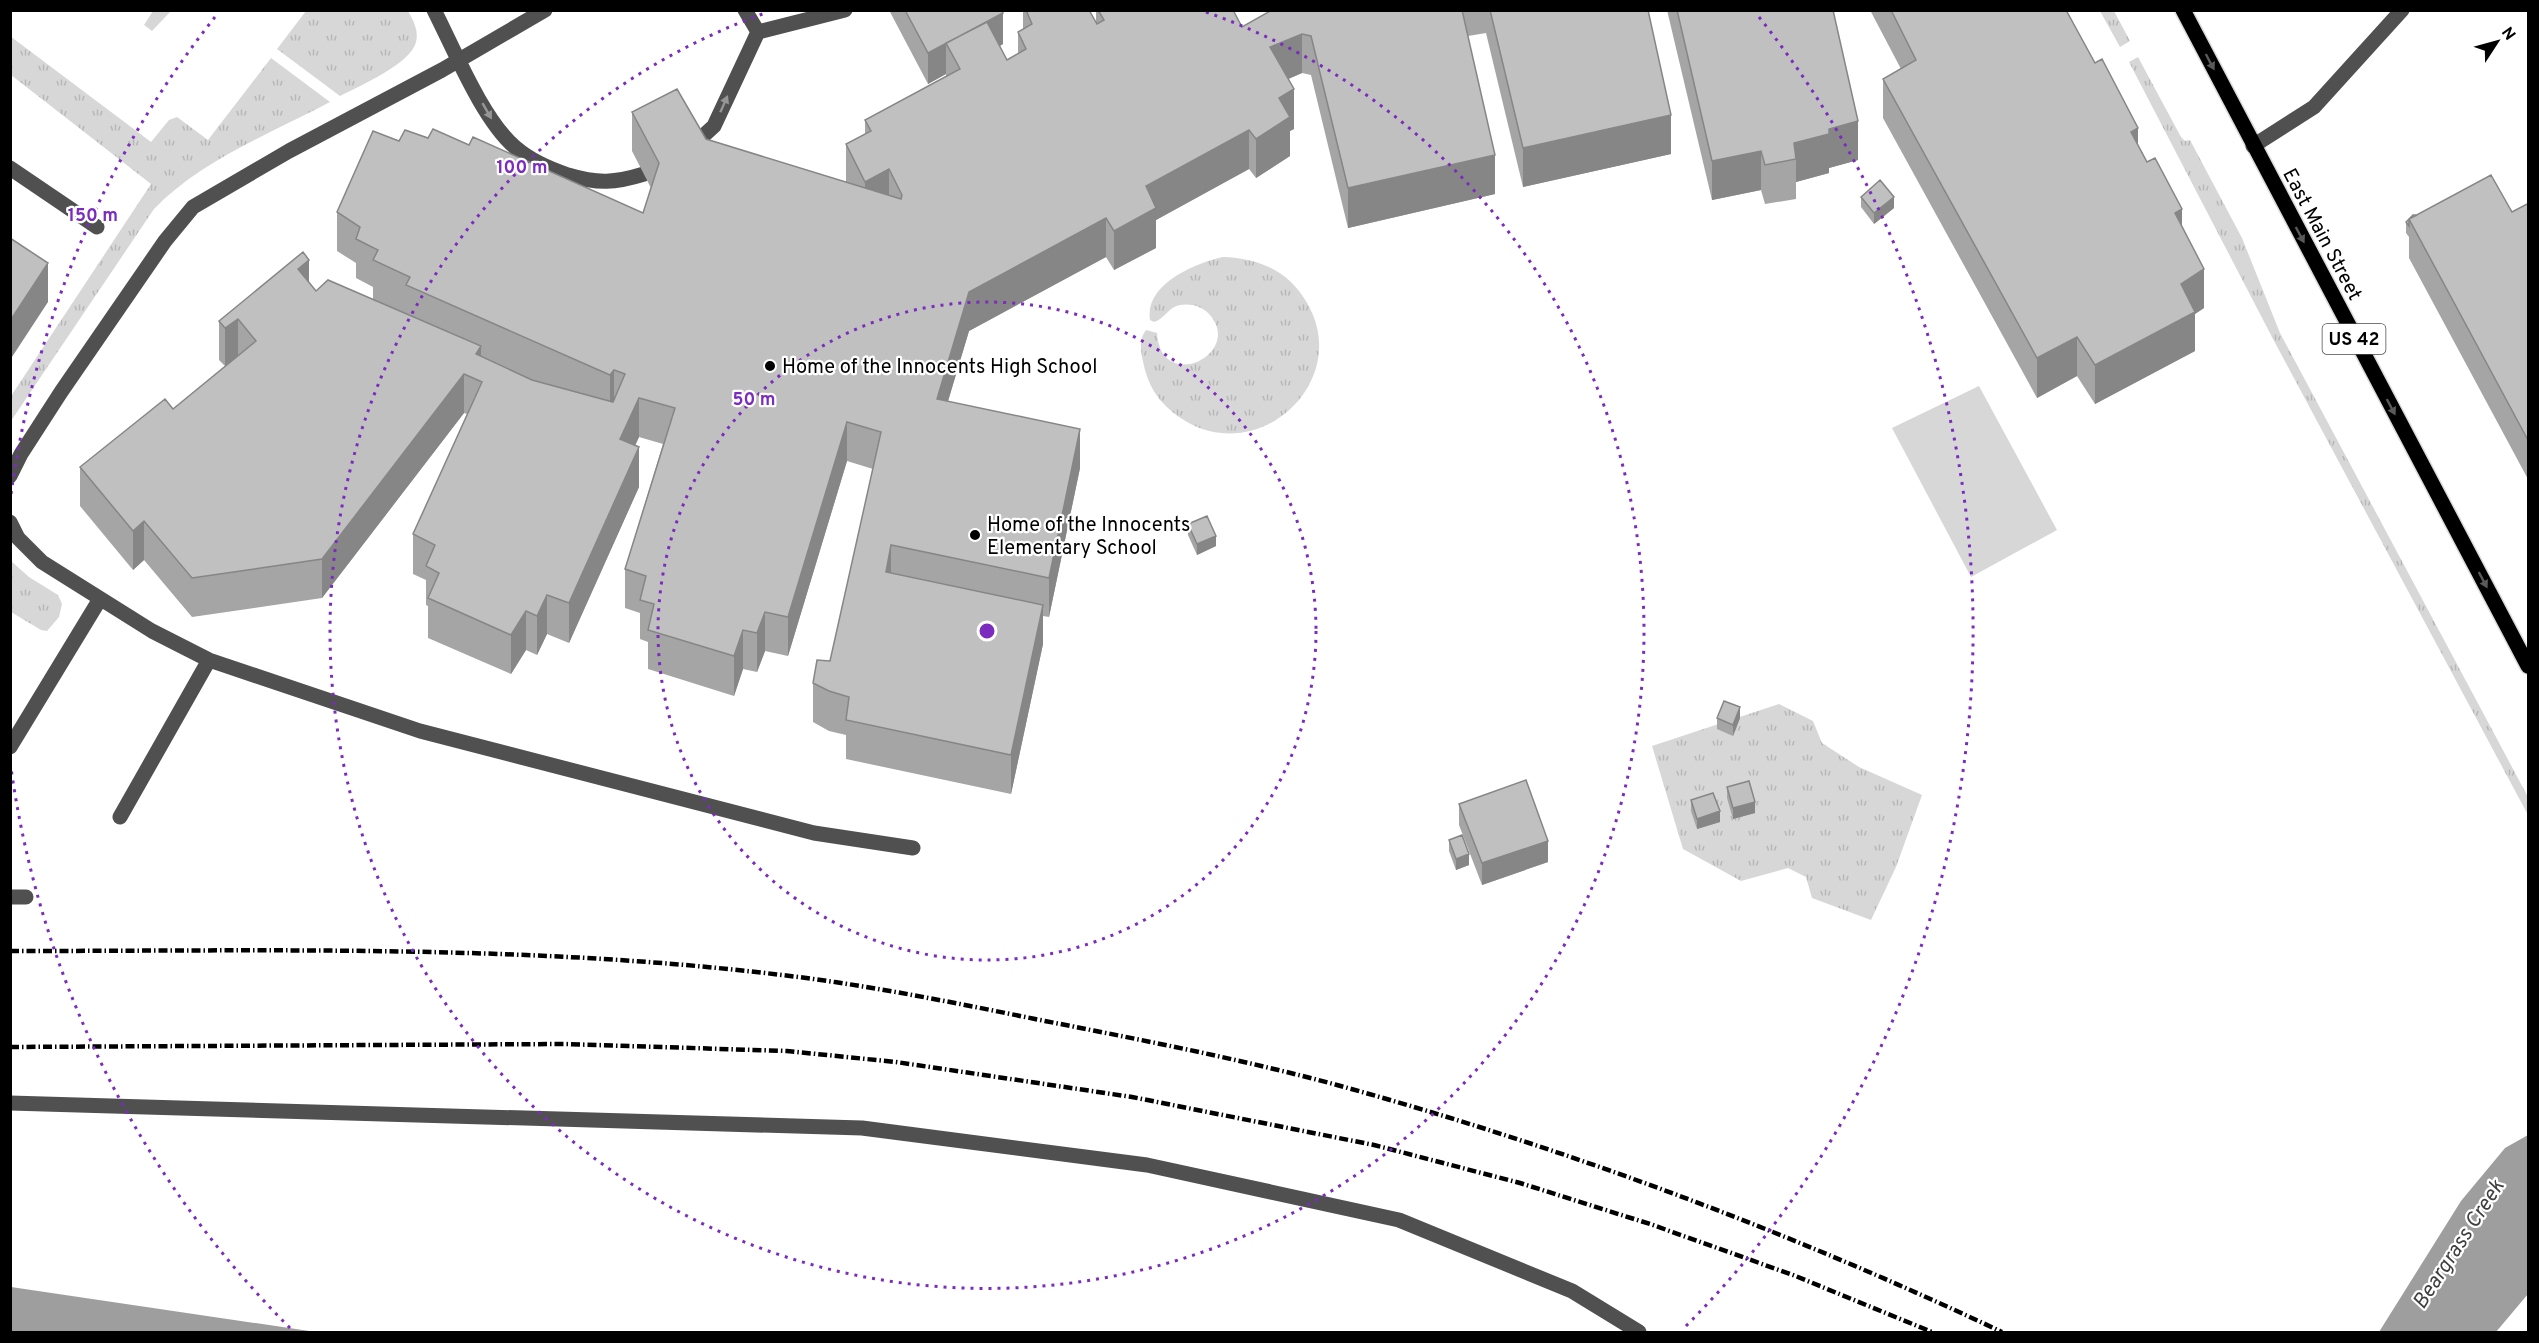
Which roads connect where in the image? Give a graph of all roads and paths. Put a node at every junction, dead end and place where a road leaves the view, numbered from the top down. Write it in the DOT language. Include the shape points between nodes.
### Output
graph roads {
  1 [pos="434,10"];
  2 [pos="545,10"];
  3 [pos="745,10"];
  4 [pos="845,10"];
  5 [pos="2183,10"];
  6 [pos="2402,10"];
  7 [pos="758,32"];
  8 [pos="459,60"];
  9 [pos="2253,146"];
  10 [pos="689,149"];
  11 [pos="10,168"];
  12 [pos="644,174"];
  13 [pos="97,227"];
  14 [pos="10,476"];
  15 [pos="10,522"];
  16 [pos="100,599"];
  17 [pos="209,660"];
  18 [pos="2529,666"];
  19 [pos="10,747"];
  20 [pos="120,817"];
  21 [pos="913,848"];
  22 [pos="10,1103"];
  23 [pos="1639,1332"];
  1 -- 8 [label="lane"];
  2 -- 8 [label="lane"];
  3 -- 7 [label="lane"];
  4 -- 7 [label="lane"];
  5 -- 9 [label="main road, East Main Street / US 42, one-way"];
  6 -- 9 [label="lane" via="2314,107"];
  10 -- 7 [label="lane, one-way" via="714,126"];
  8 -- 12 [label="lane, one-way" via="491,119 515,148 548,168 584,180 616,183"];
  8 -- 14 [label="lane" via="193,207 126,297"];
  9 -- 18 [label="main road, East Main Street / US 42, one-way"];
  11 -- 13 [label="lane"];
  15 -- 16 [label="lane" via="18,538 42,562"];
  16 -- 17 [label="lane"];
  16 -- 19 [label="lane"];
  17 -- 20 [label="lane"];
  17 -- 21 [label="lane" via="420,731 814,833"];
  22 -- 23 [label="lane" via="862,1128 1147,1166 1399,1220 1572,1291"];
}
